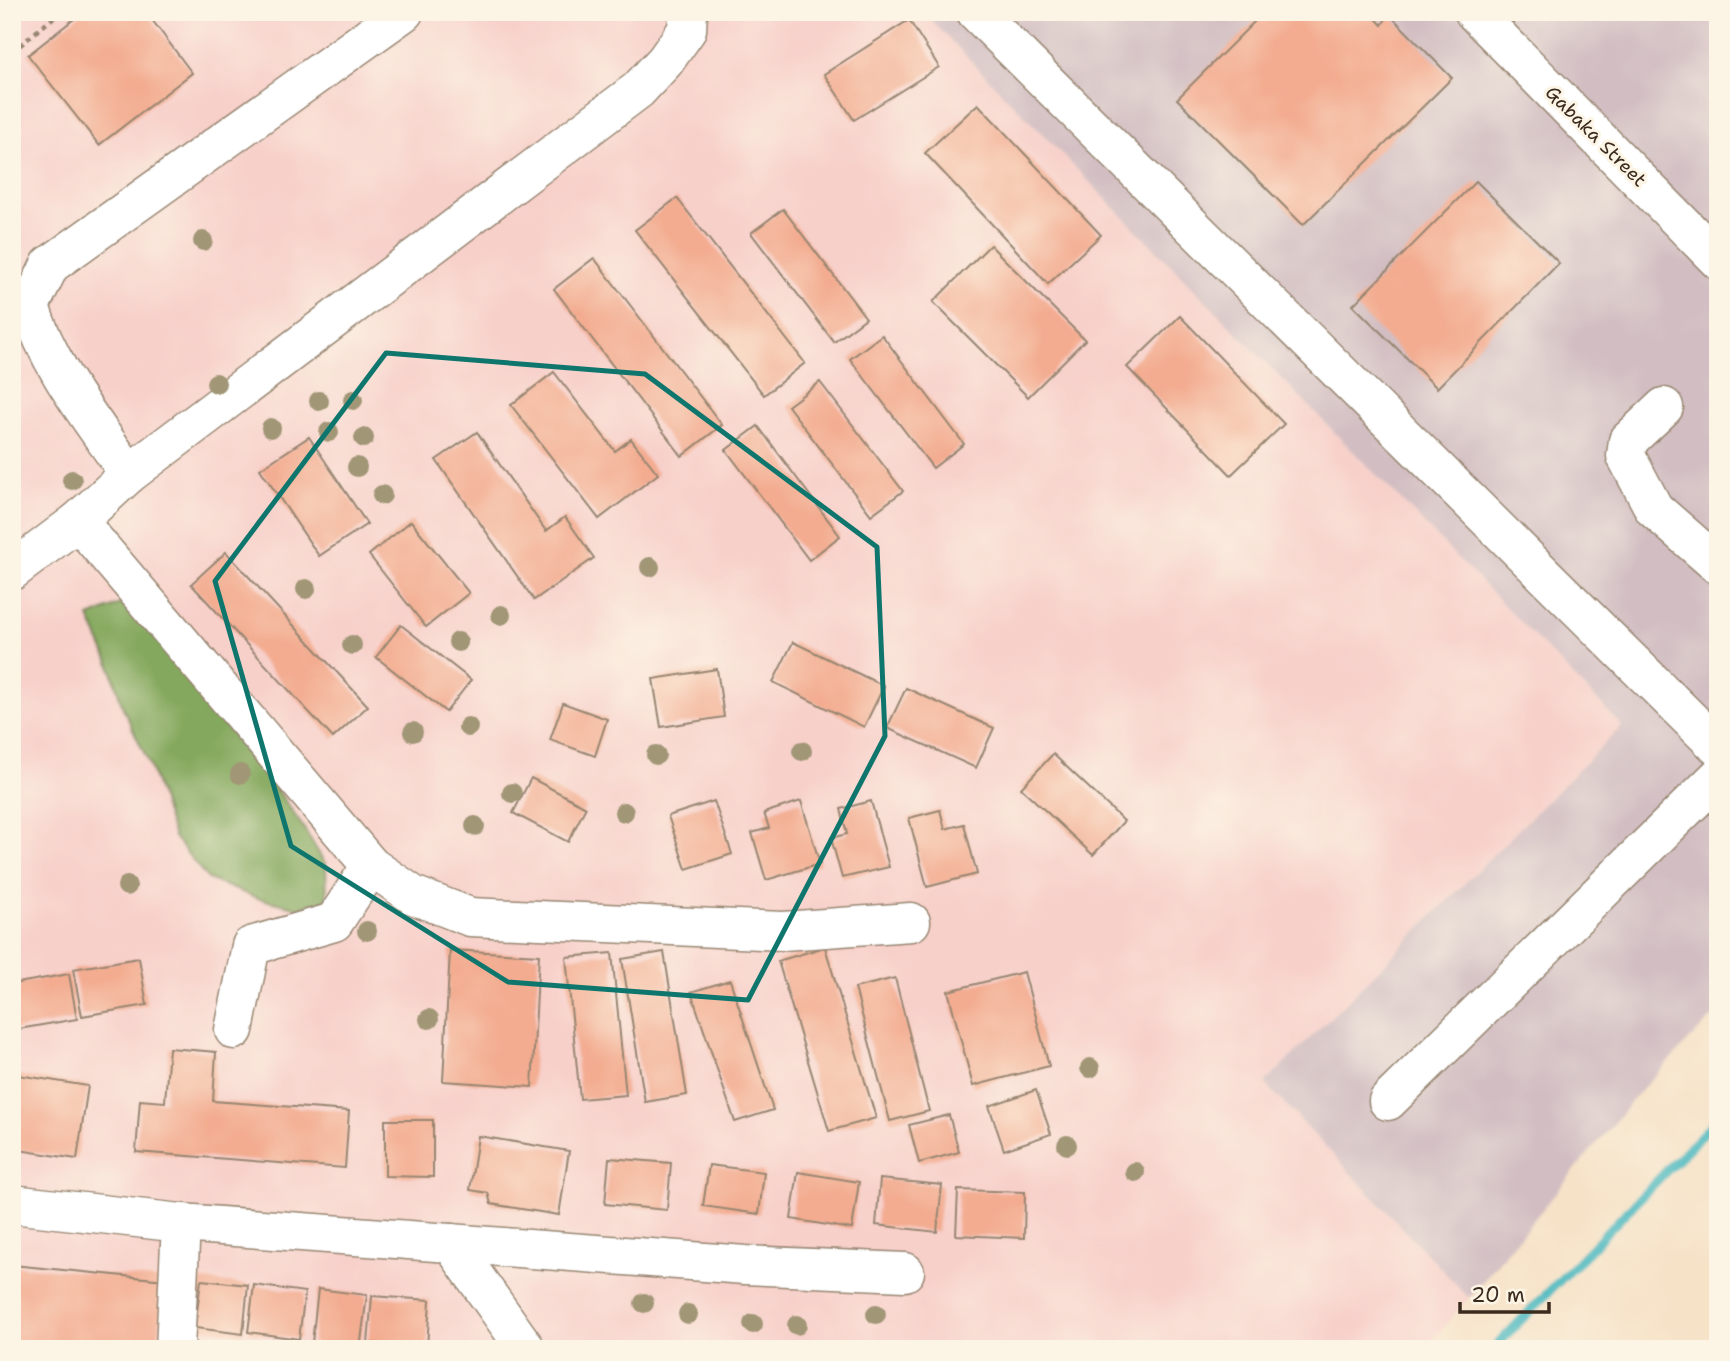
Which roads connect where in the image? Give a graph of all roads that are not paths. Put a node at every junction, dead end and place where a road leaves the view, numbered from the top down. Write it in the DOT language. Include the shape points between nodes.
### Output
graph roads {
  1 [pos="404,12"];
  2 [pos="688,12"];
  3 [pos="976,12"];
  4 [pos="1474,12"];
  5 [pos="1718,260"];
  6 [pos="21,303"];
  7 [pos="1664,407"];
  8 [pos="130,474"];
  9 [pos="79,521"];
  10 [pos="1718,565"];
  11 [pos="12,571"];
  12 [pos="1718,747"];
  13 [pos="1718,777"];
  14 [pos="371,866"];
  15 [pos="911,922"];
  16 [pos="234,1030"];
  17 [pos="1388,1101"];
  18 [pos="12,1205"];
  19 [pos="181,1223"];
  20 [pos="451,1243"];
  21 [pos="905,1272"];
  22 [pos="175,1349"];
  23 [pos="526,1349"];
  1 -- 6 [label="street" via="50,265"];
  2 -- 8 [label="street" via="687,30 638,90"];
  3 -- 12 [label="street"];
  4 -- 5 [label="street, Gabaka Street"];
  6 -- 8 [label="street" via="63,377"];
  7 -- 10 [label="street" via="1628,441 1626,456 1654,509"];
  8 -- 9 [label="street"];
  9 -- 11 [label="street"];
  9 -- 14 [label="street"];
  13 -- 17 [label="street"];
  14 -- 15 [label="street" via="413,895 470,918 783,931"];
  14 -- 16 [label="street" via="334,922 251,946"];
  18 -- 19 [label="street"];
  19 -- 20 [label="street"];
  19 -- 22 [label="street"];
  20 -- 21 [label="street"];
  20 -- 23 [label="street"];
}
